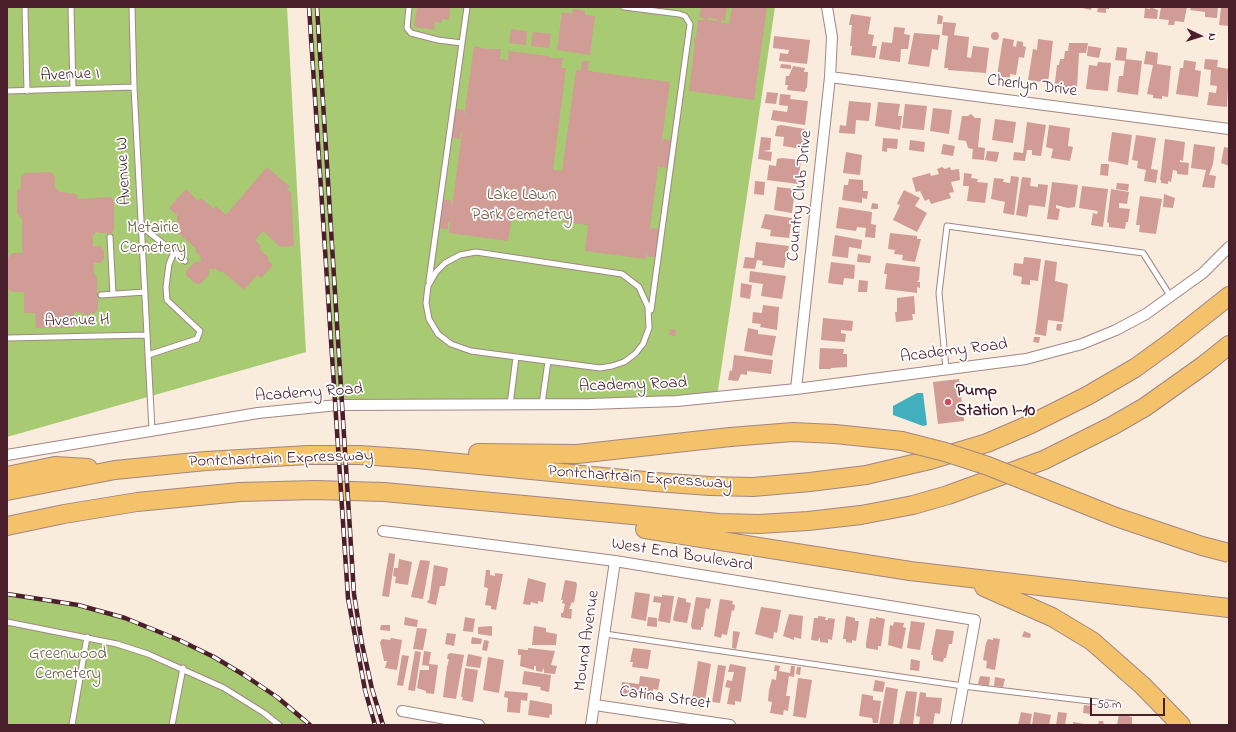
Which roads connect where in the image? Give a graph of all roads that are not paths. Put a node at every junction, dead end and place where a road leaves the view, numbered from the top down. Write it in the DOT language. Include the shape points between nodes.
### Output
graph roads {
  1 [pos="25,7"];
  2 [pos="71,7"];
  3 [pos="132,7"];
  4 [pos="409,7"];
  5 [pos="467,7"];
  6 [pos="624,7"];
  7 [pos="828,7"];
  8 [pos="462,43"];
  9 [pos="830,77"];
  10 [pos="134,87"];
  11 [pos="73,90"];
  12 [pos="7,91"];
  13 [pos="27,91"];
  14 [pos="1229,130"];
  15 [pos="141,226"];
  16 [pos="110,237"];
  17 [pos="1229,247"];
  18 [pos="174,252"];
  19 [pos="185,261"];
  20 [pos="427,291"];
  21 [pos="145,292"];
  22 [pos="113,294"];
  23 [pos="101,295"];
  24 [pos="1229,296"];
  25 [pos="1171,297"];
  26 [pos="650,319"];
  27 [pos="147,335"];
  28 [pos="7,338"];
  29 [pos="1229,345"];
  30 [pos="148,355"];
  31 [pos="516,357"];
  32 [pos="548,361"];
  33 [pos="946,370"];
  34 [pos="796,389"];
  35 [pos="542,404"];
  36 [pos="510,405"];
  37 [pos="152,430"];
  38 [pos="7,455"];
  39 [pos="417,459"];
  40 [pos="115,470"];
  41 [pos="7,476"];
  42 [pos="7,491"];
  43 [pos="454,499"];
  44 [pos="36,519"];
  45 [pos="7,526"];
  46 [pos="7,530"];
  47 [pos="383,531"];
  48 [pos="1229,553"];
  49 [pos="615,561"];
  50 [pos="961,578"];
  51 [pos="1229,608"];
  52 [pos="7,622"];
  53 [pos="605,634"];
  54 [pos="87,637"];
  55 [pos="184,668"];
  56 [pos="963,686"];
  57 [pos="1115,704"];
  58 [pos="595,705"];
  59 [pos="402,711"];
  60 [pos="433,721"];
  61 [pos="72,725"];
  62 [pos="172,725"];
  63 [pos="279,725"];
  64 [pos="479,725"];
  65 [pos="591,725"];
  66 [pos="730,725"];
  67 [pos="956,725"];
  68 [pos="1181,725"];
  1 -- 13 [label="lane"];
  2 -- 11 [label="lane"];
  3 -- 10 [label="lane, Avenue W"];
  4 -- 8 [label="lane" via="407,28 411,33"];
  5 -- 8 [label="lane"];
  6 -- 26 [label="lane" via="679,14 685,16 690,24"];
  7 -- 9 [label="street, Country Club Drive" via="832,37"];
  8 -- 20 [label="lane"];
  9 -- 14 [label="street, Cherlyn Drive"];
  9 -- 34 [label="street, Country Club Drive"];
  10 -- 11 [label="lane, Avenue I"];
  10 -- 15 [label="lane, Avenue W"];
  11 -- 13 [label="lane, Avenue I"];
  12 -- 13 [label="lane, Avenue I"];
  15 -- 18 [label="lane"];
  15 -- 21 [label="lane, Avenue W"];
  16 -- 22 [label="lane"];
  17 -- 25 [label="street, Academy Road" via="1203,273"];
  18 -- 19 [label="lane"];
  18 -- 30 [label="lane" via="169,264 167,300 200,331 197,339"];
  20 -- 26 [label="lane" via="436,272 448,260 468,253 490,254 622,274 633,281 641,291 647,302"];
  20 -- 31 [label="lane" via="429,319 438,334 447,342 466,350"];
  21 -- 22 [label="lane"];
  21 -- 27 [label="lane, Avenue W"];
  22 -- 23 [label="lane"];
  24 -- 39 [label="highway, Pontchartrain Expressway" via="1135,368 1031,424 987,443 866,475 753,487 710,486"];
  25 -- 33 [label="street, Academy Road" via="1116,330 1082,344 1026,359"];
  25 -- 33 [label="lane" via="1143,252 947,226 939,293"];
  26 -- 32 [label="lane" via="640,347 628,359 617,365 600,368"];
  27 -- 28 [label="lane, Avenue H"];
  27 -- 30 [label="lane, Avenue W"];
  29 -- 43 [label="highway, Pontchartrain Expressway" via="1177,385 1112,426 1014,472 913,505 861,515 759,524 676,520"];
  30 -- 37 [label="lane, Avenue W"];
  31 -- 32 [label="lane"];
  31 -- 36 [label="lane"];
  32 -- 35 [label="lane"];
  33 -- 34 [label="street, Academy Road"];
  34 -- 35 [label="street, Academy Road" via="677,401"];
  35 -- 36 [label="street, Academy Road"];
  36 -- 37 [label="street, Academy Road" via="338,406 258,413"];
  37 -- 38 [label="street, Academy Road"];
  39 -- 40 [label="highway, Pontchartrain Expressway" via="360,455 308,456 206,461"];
  39 -- 48 [label="highway, bridge" via="477,453 577,454 730,436 793,432 902,441 988,466 1116,517"];
  40 -- 41 [label="highway" via="55,466"];
  40 -- 42 [label="highway, Pontchartrain Expressway"];
  43 -- 44 [label="highway, Pontchartrain Expressway" via="384,492 240,492 137,502"];
  43 -- 50 [label="highway" via="554,517 679,533 854,563"];
  44 -- 45 [label="highway, Pontchartrain Expressway"];
  44 -- 46 [label="highway"];
  47 -- 49 [label="street, West End Boulevard"];
  49 -- 53 [label="street, Mound Avenue"];
  49 -- 56 [label="street, West End Boulevard" via="974,620"];
  50 -- 51 [label="highway"];
  50 -- 68 [label="highway" via="1028,605 1092,641 1143,686"];
  52 -- 54 [label="lane"];
  53 -- 56 [label="lane"];
  53 -- 58 [label="street, Mound Avenue"];
  54 -- 55 [label="lane" via="142,652"];
  54 -- 61 [label="lane"];
  55 -- 62 [label="lane"];
  55 -- 63 [label="lane" via="224,688"];
  56 -- 57 [label="lane"];
  56 -- 67 [label="street"];
  58 -- 65 [label="street, Mound Avenue"];
  58 -- 66 [label="street, Catina Street"];
  59 -- 60 [label="street"];
  60 -- 64 [label="street"];
}
